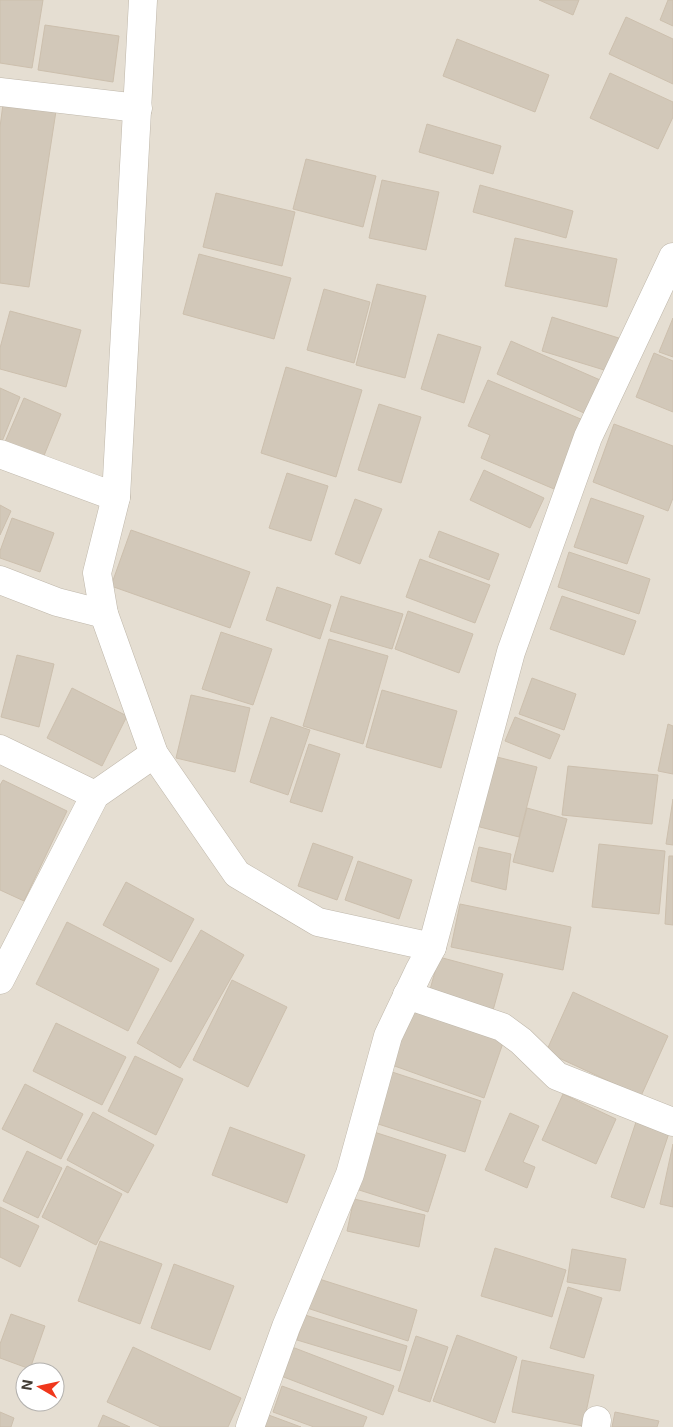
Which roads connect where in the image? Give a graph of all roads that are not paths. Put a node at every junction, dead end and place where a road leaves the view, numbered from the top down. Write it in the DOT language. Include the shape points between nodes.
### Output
graph roads {
  1 [pos="143,0"];
  2 [pos="0,92"];
  3 [pos="138,108"];
  4 [pos="673,257"];
  5 [pos="0,454"];
  6 [pos="116,497"];
  7 [pos="0,580"];
  8 [pos="104,614"];
  9 [pos="0,750"];
  10 [pos="154,754"];
  11 [pos="95,795"];
  12 [pos="432,947"];
  13 [pos="0,980"];
  14 [pos="407,995"];
  15 [pos="673,1122"];
  16 [pos="250,1427"];
  1 -- 3 [label="street"];
  2 -- 3 [label="street"];
  3 -- 6 [label="street"];
  4 -- 12 [label="street" via="588,437 511,652"];
  5 -- 6 [label="street"];
  6 -- 8 [label="street" via="97,573"];
  7 -- 8 [label="street" via="56,602"];
  8 -- 10 [label="street"];
  9 -- 11 [label="street"];
  10 -- 11 [label="street"];
  10 -- 12 [label="street" via="236,874 318,922"];
  11 -- 13 [label="street"];
  12 -- 14 [label="street"];
  14 -- 15 [label="street" via="502,1027 557,1076"];
  14 -- 16 [label="street" via="388,1036 350,1174 286,1327"];
}
